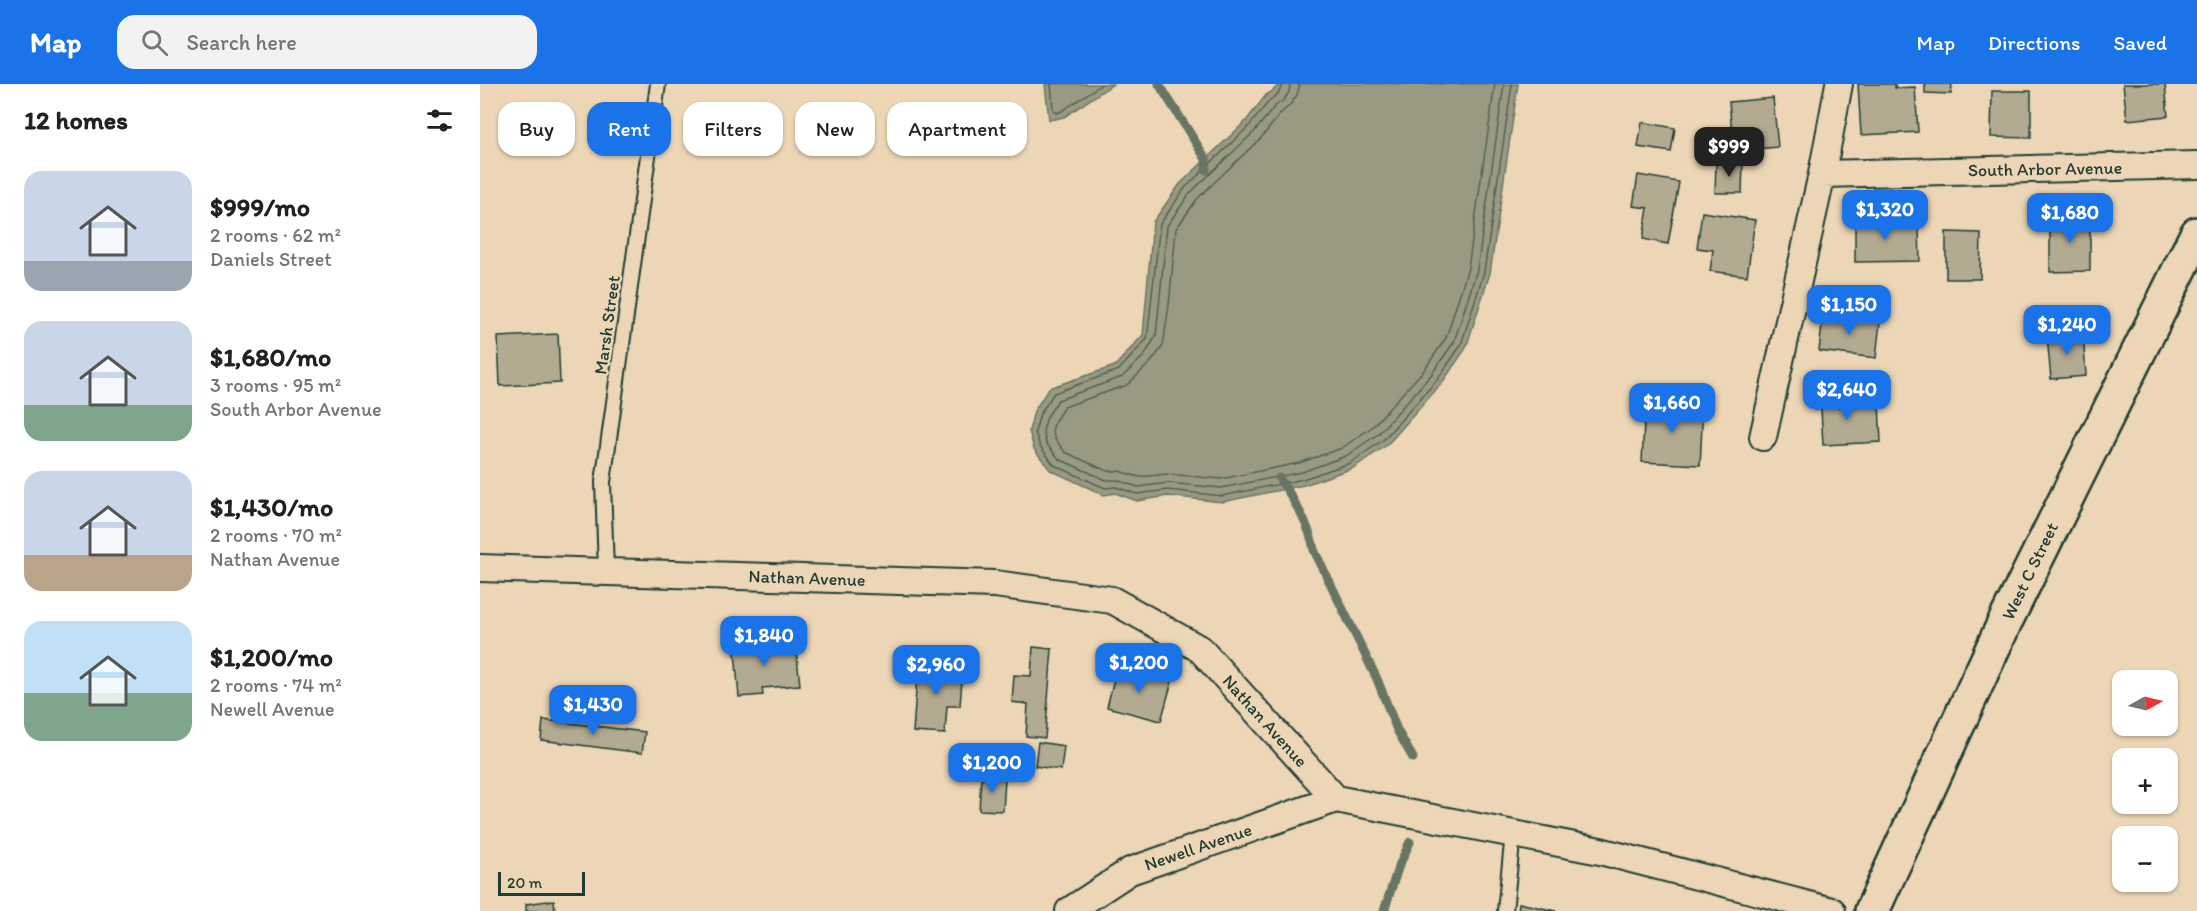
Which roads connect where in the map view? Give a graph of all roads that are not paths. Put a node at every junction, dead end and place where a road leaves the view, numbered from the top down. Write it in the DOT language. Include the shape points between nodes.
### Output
graph roads {
  1 [pos="658,84"];
  2 [pos="1839,84"];
  3 [pos="2197,165"];
  4 [pos="1822,174"];
  5 [pos="2197,234"];
  6 [pos="1763,437"];
  7 [pos="480,568"];
  8 [pos="606,571"];
  9 [pos="1336,799"];
  10 [pos="1513,834"];
  11 [pos="1069,911"];
  12 [pos="1505,911"];
  13 [pos="1832,911"];
  14 [pos="1872,911"];
  1 -- 8 [label="lane, Marsh Street" via="603,482"];
  2 -- 4 [label="street"];
  3 -- 4 [label="street, South Arbor Avenue"];
  4 -- 6 [label="street"];
  5 -- 14 [label="main road, West C Street" via="2003,626"];
  7 -- 8 [label="street, Nathan Avenue"];
  8 -- 9 [label="street, Nathan Avenue" via="994,584 1112,600 1200,649"];
  9 -- 10 [label="street"];
  9 -- 11 [label="street, Newell Avenue" via="1130,871"];
  10 -- 12 [label="lane"];
  10 -- 13 [label="street" via="1600,851"];
}
